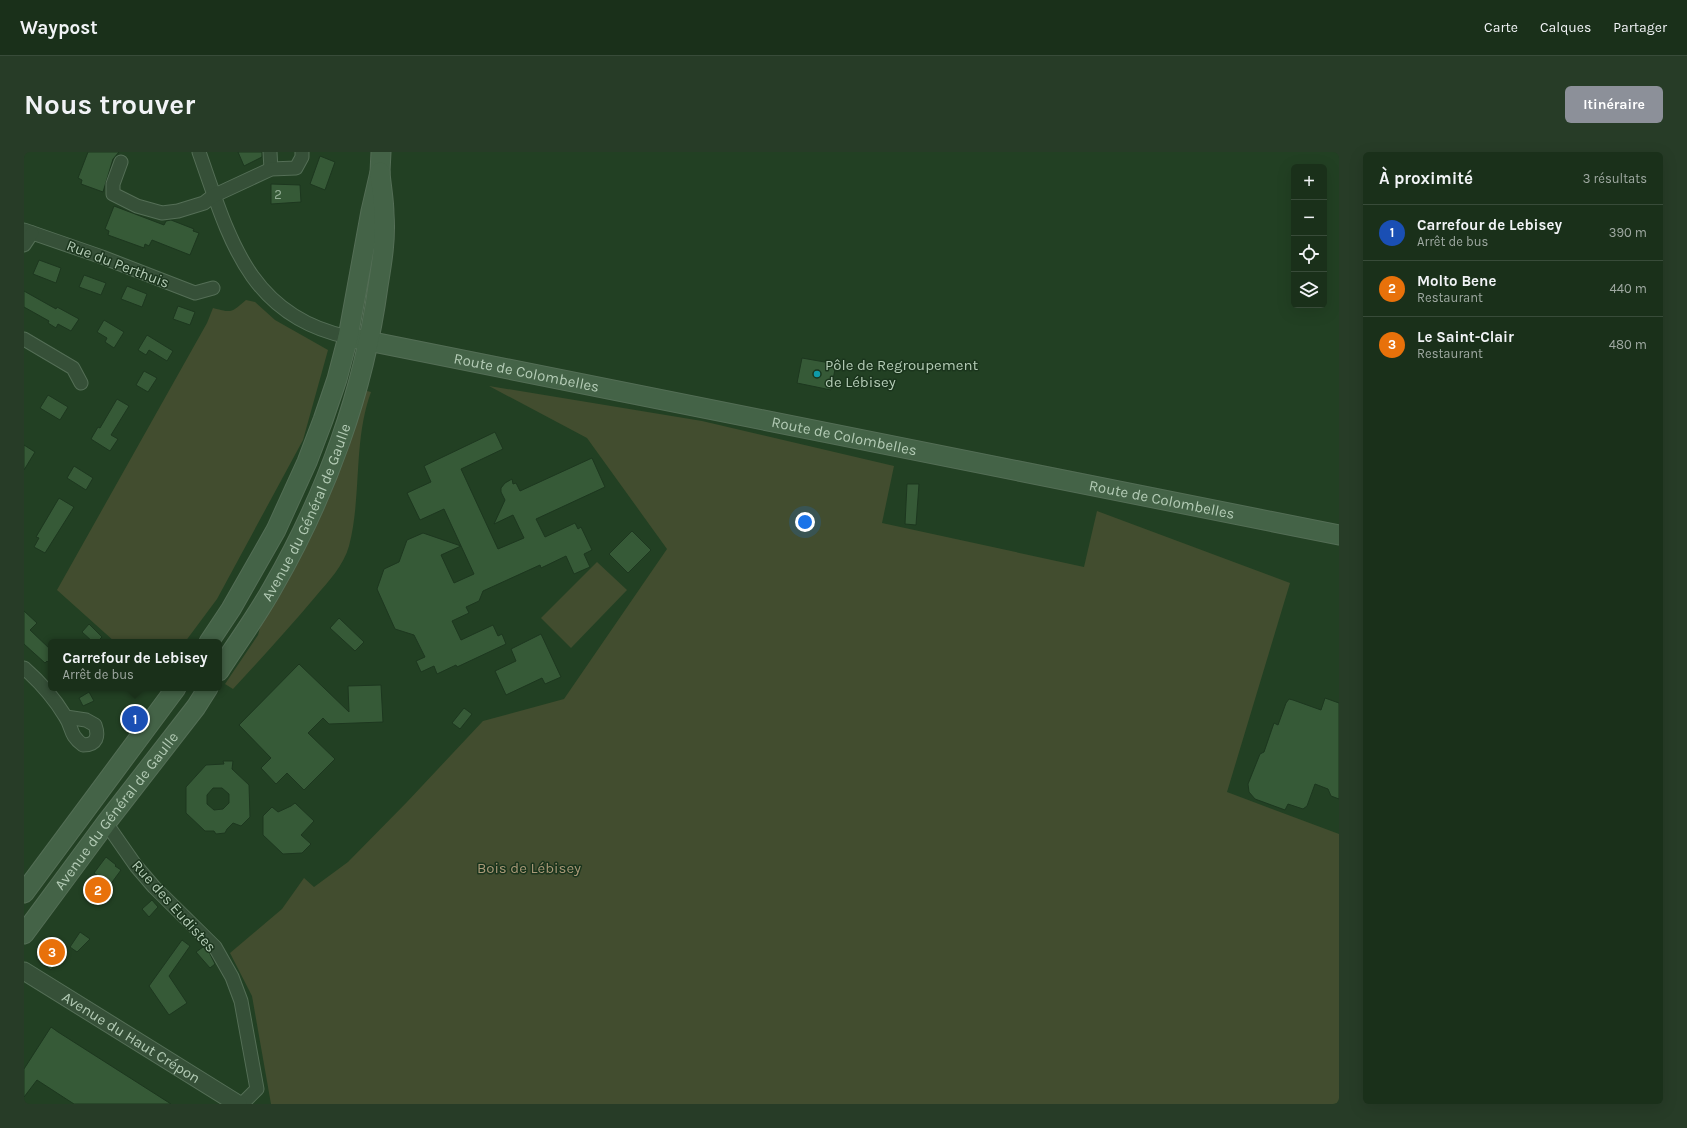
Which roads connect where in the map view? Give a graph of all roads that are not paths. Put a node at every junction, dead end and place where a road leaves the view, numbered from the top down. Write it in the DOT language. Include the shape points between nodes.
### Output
graph roads {
  1 [pos="199,152"];
  2 [pos="270,152"];
  3 [pos="302,152"];
  4 [pos="381,152"];
  5 [pos="121,162"];
  6 [pos="271,169"];
  7 [pos="380,172"];
  8 [pos="213,196"];
  9 [pos="28,232"];
  10 [pos="24,245"];
  11 [pos="213,288"];
  12 [pos="348,337"];
  13 [pos="24,338"];
  14 [pos="369,341"];
  15 [pos="81,383"];
  16 [pos="1339,535"];
  17 [pos="211,639"];
  18 [pos="222,666"];
  19 [pos="24,668"];
  20 [pos="174,691"];
  21 [pos="206,691"];
  22 [pos="66,717"];
  23 [pos="106,823"];
  24 [pos="24,893"];
  25 [pos="24,934"];
  26 [pos="24,971"];
  27 [pos="238,1104"];
  28 [pos="242,1104"];
  1 -- 8 [label="street"];
  2 -- 6 [label="street"];
  3 -- 6 [label="street" via="296,168"];
  4 -- 7 [label="main road"];
  5 -- 8 [label="street" via="113,184 113,194 137,206 162,213 178,211 204,203"];
  6 -- 8 [label="street"];
  7 -- 12 [label="main road, Avenue du Général de Gaulle"];
  7 -- 14 [label="main road, Avenue du Général de Gaulle" via="384,237"];
  8 -- 12 [label="street" via="241,260 268,296 289,313 313,326"];
  9 -- 10 [label="street"];
  9 -- 11 [label="street, Rue du Perthuis" via="102,257 194,293"];
  12 -- 14 [label="main road, Route de Colombelles"];
  12 -- 17 [label="main road, Avenue du Général de Gaulle" via="323,420 283,517 250,578"];
  13 -- 15 [label="street" via="73,368"];
  14 -- 16 [label="main road, Route de Colombelles"];
  14 -- 18 [label="main road, Avenue du Général de Gaulle" via="346,423 326,479 273,588"];
  19 -- 22 [label="street" via="44,688"];
  20 -- 24 [label="main road, Avenue du Général de Gaulle"];
  21 -- 23 [label="main road, Avenue du Général de Gaulle"];
  23 -- 25 [label="main road, Avenue du Général de Gaulle"];
  23 -- 28 [label="street, Rue des Eudistes" via="154,887 215,947 232,977 241,1001 257,1089"];
  26 -- 27 [label="street, Avenue du Haut Crépon"];
}
